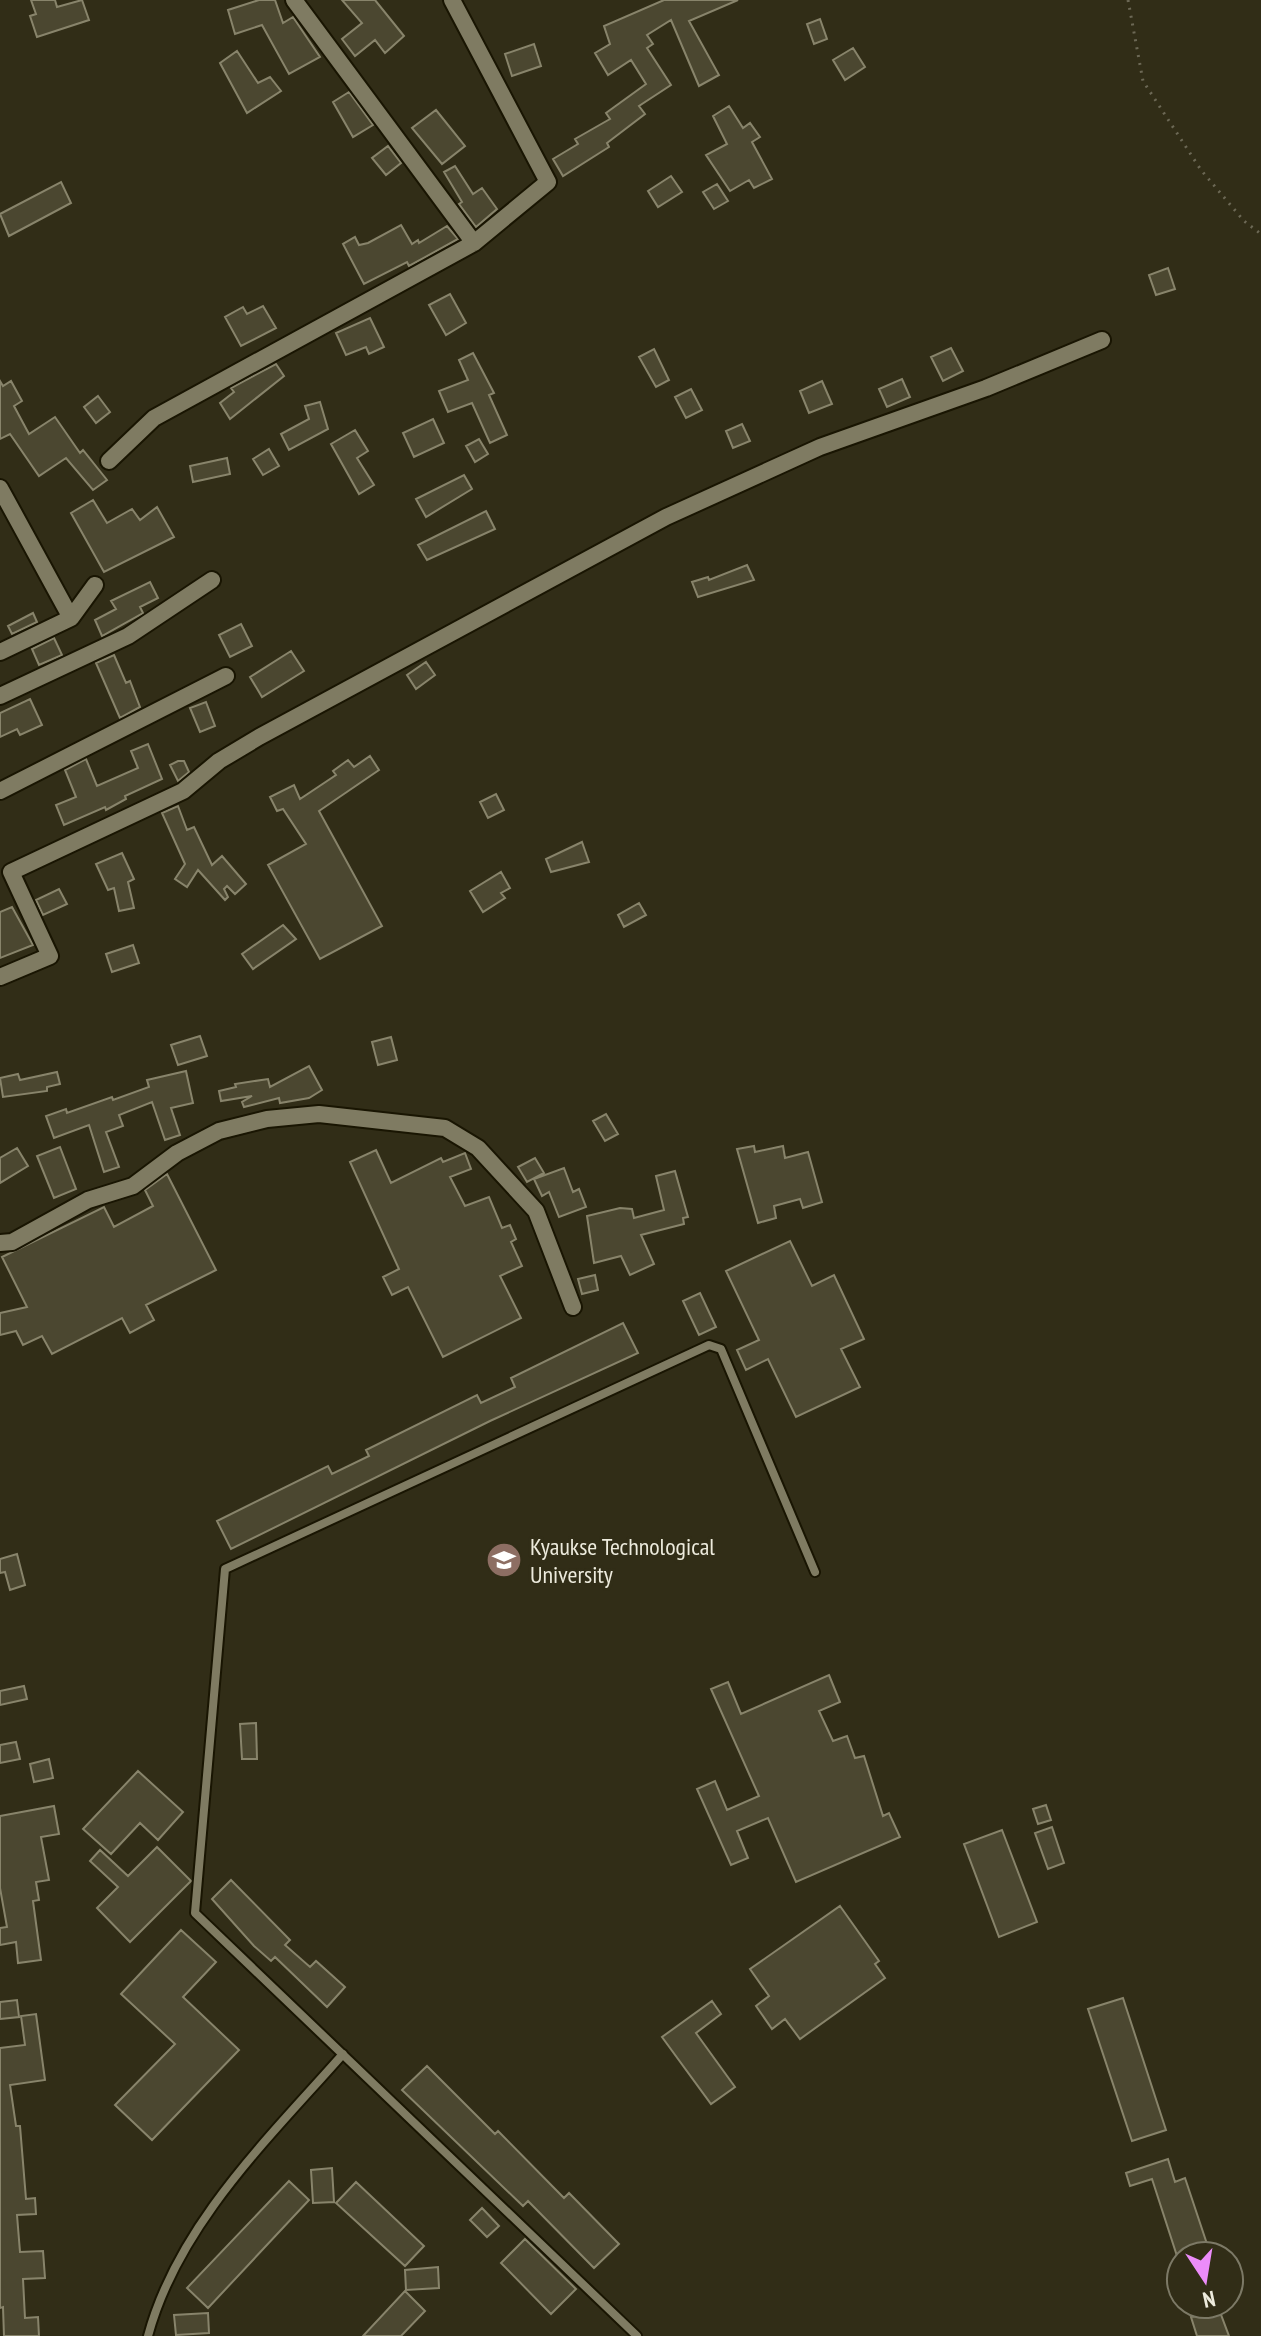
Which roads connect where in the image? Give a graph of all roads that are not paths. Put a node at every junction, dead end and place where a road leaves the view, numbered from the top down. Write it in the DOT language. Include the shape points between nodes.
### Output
graph roads {
  1 [pos="294,0"];
  2 [pos="452,0"];
  3 [pos="474,243"];
  4 [pos="1102,340"];
  5 [pos="109,461"];
  6 [pos="0,488"];
  7 [pos="212,580"];
  8 [pos="95,585"];
  9 [pos="71,618"];
  10 [pos="0,652"];
  11 [pos="226,676"];
  12 [pos="0,696"];
  13 [pos="0,791"];
  14 [pos="0,977"];
  15 [pos="0,1243"];
  16 [pos="573,1307"];
  17 [pos="815,1572"];
  18 [pos="343,2054"];
  19 [pos="148,2336"];
  20 [pos="637,2336"];
  1 -- 3 [label="street"];
  2 -- 3 [label="street" via="548,182"];
  3 -- 5 [label="street" via="154,418"];
  4 -- 14 [label="street" via="820,447 666,517 259,737 183,791 11,872 50,956"];
  6 -- 9 [label="street"];
  7 -- 12 [label="street" via="128,636"];
  8 -- 9 [label="street"];
  9 -- 10 [label="street"];
  11 -- 13 [label="street"];
  15 -- 16 [label="street" via="12,1242 88,1200 133,1186 177,1153 219,1131 319,1114 366,1119 445,1128 478,1148 536,1211"];
  17 -- 18 [label="lane" via="721,1349 709,1345 225,1569 195,1913"];
  18 -- 19 [label="lane" via="257,2151 180,2253"];
  18 -- 20 [label="lane"];
}
